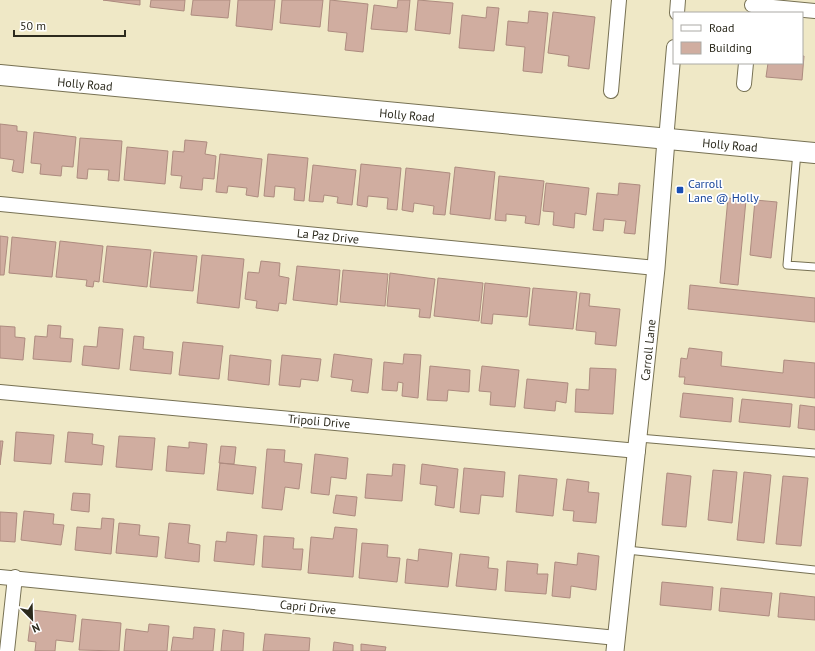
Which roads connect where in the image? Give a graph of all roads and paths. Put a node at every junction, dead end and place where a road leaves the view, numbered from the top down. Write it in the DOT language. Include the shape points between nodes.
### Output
graph roads {
  1 [pos="619,0"];
  2 [pos="678,0"];
  3 [pos="752,6"];
  4 [pos="815,11"];
  5 [pos="677,12"];
  6 [pos="673,59"];
  7 [pos="746,64"];
  8 [pos="0,76"];
  9 [pos="744,84"];
  10 [pos="611,91"];
  11 [pos="666,140"];
  12 [pos="806,152"];
  13 [pos="0,204"];
  14 [pos="815,267"];
  15 [pos="656,268"];
  16 [pos="0,392"];
  17 [pos="638,445"];
  18 [pos="815,453"];
  19 [pos="627,550"];
  20 [pos="815,570"];
  21 [pos="0,577"];
  22 [pos="15,578"];
  23 [pos="616,644"];
  24 [pos="7,651"];
  1 -- 10 [label="street"];
  2 -- 5 [label="street"];
  3 -- 4 [label="street"];
  6 -- 11 [label="street, Carroll Lane"];
  7 -- 9 [label="street"];
  8 -- 11 [label="main road, Holly Road"];
  11 -- 12 [label="main road, Holly Road"];
  11 -- 15 [label="street, Carroll Lane"];
  12 -- 14 [label="lane" via="787,265"];
  13 -- 15 [label="street, La Paz Drive"];
  15 -- 17 [label="street, Carroll Lane"];
  16 -- 17 [label="street, Tripoli Drive"];
  17 -- 18 [label="lane"];
  17 -- 19 [label="street, Carroll Lane"];
  19 -- 20 [label="lane"];
  19 -- 23 [label="street, Carroll Lane"];
  21 -- 22 [label="street, Capri Drive"];
  22 -- 23 [label="street, Capri Drive"];
  22 -- 24 [label="street"];
}
